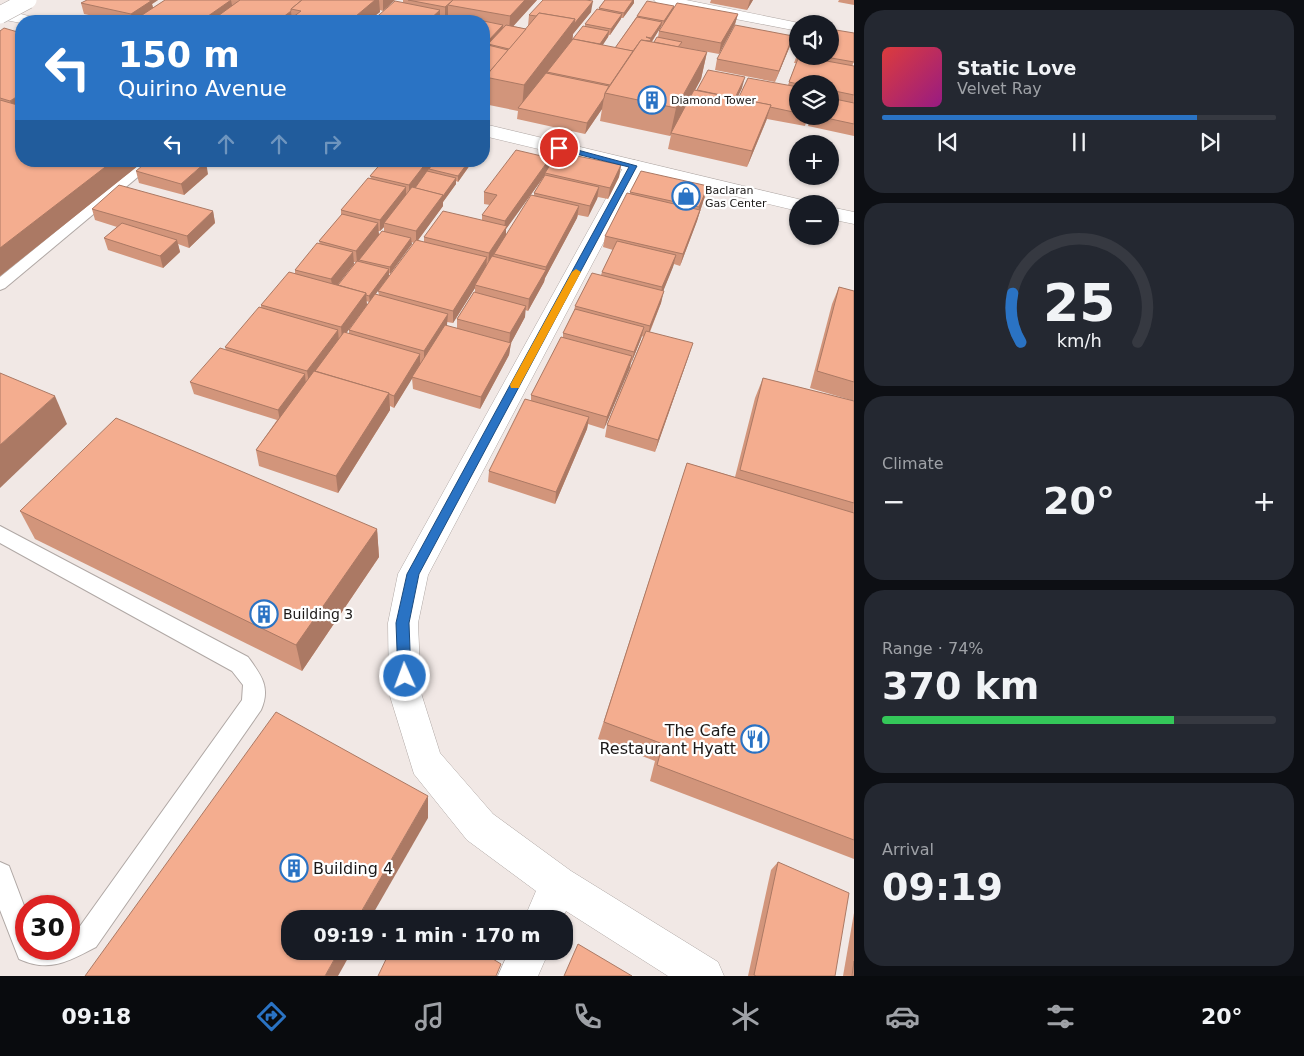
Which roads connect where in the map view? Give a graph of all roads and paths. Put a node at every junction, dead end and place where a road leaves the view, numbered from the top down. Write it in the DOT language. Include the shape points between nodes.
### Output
graph roads {
  1 [pos="28,0"];
  2 [pos="662,0"];
  3 [pos="0,14"];
  4 [pos="15,17"];
  5 [pos="789,24"];
  6 [pos="490,131"];
  7 [pos="634,166"];
  8 [pos="144,167"];
  9 [pos="789,203"];
  10 [pos="839,215"];
  11 [pos="854,218"];
  12 [pos="0,285"];
  13 [pos="0,534"];
  14 [pos="0,875"];
  15 [pos="558,884"];
  16 [pos="547,910"];
  17 [pos="15,915"];
  18 [pos="80,942"];
  19 [pos="524,960"];
  20 [pos="518,976"];
  21 [pos="704,976"];
  1 -- 3 [label="main road, bridge"];
  2 -- 5 [label="main road"];
  3 -- 4 [label="main road"];
  6 -- 7 [label="main road"];
  7 -- 9 [label="main road"];
  7 -- 15 [label="main road" via="413,574 403,623 406,693 426,762 480,827"];
  8 -- 12 [label="lane"];
  10 -- 11 [label="main road"];
  13 -- 18 [label="lane" via="240,664 254,683 253,703 87,938"];
  14 -- 17 [label="lane"];
  15 -- 16 [label="main road"];
  15 -- 21 [label="main road"];
  19 -- 20 [label="main road"];
}
